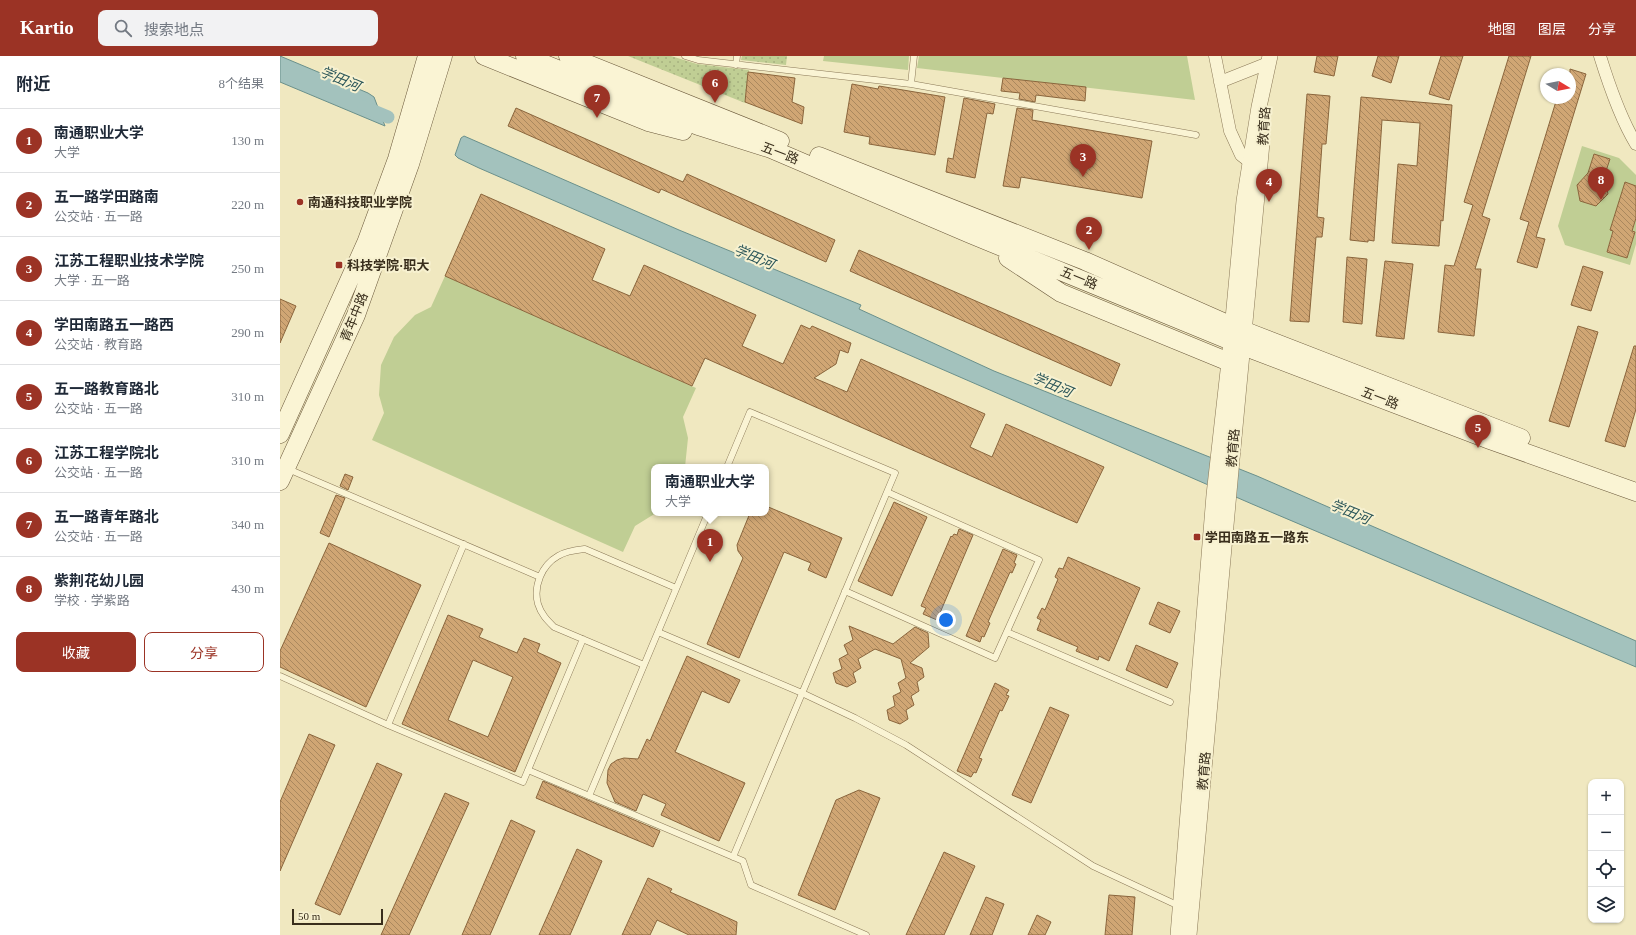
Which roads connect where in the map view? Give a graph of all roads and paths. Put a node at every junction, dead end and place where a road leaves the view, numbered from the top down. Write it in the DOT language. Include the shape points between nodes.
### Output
graph roads {
  1 [pos="427,56"];
  2 [pos="443,56"];
  3 [pos="484,56"];
  4 [pos="525,56"];
  5 [pos="568,56"];
  6 [pos="685,56"];
  7 [pos="737,56"];
  8 [pos="914,56"];
  9 [pos="1215,56"];
  10 [pos="1600,56"];
  11 [pos="1269,59"];
  12 [pos="736,64"];
  13 [pos="1220,82"];
  14 [pos="911,84"];
  15 [pos="1196,135"];
  16 [pos="1636,144"];
  17 [pos="771,149"];
  18 [pos="1250,162"];
  19 [pos="970,234"];
  20 [pos="1238,336"];
  21 [pos="1229,362"];
  22 [pos="280,434"];
  23 [pos="1225,456"];
  24 [pos="728,464"];
  25 [pos="283,474"];
  26 [pos="1636,480"];
  27 [pos="887,492"];
  28 [pos="1636,492"];
  29 [pos="707,516"];
  30 [pos="464,544"];
  31 [pos="540,577"];
  32 [pos="676,588"];
  33 [pos="845,591"];
  34 [pos="658,632"];
  35 [pos="1007,632"];
  36 [pos="583,639"];
  37 [pos="644,665"];
  38 [pos="280,676"];
  39 [pos="802,693"];
  40 [pos="1170,702"];
  41 [pos="388,724"];
  42 [pos="528,770"];
  43 [pos="589,796"];
  44 [pos="733,857"];
  45 [pos="1186,907"];
  46 [pos="866,935"];
  47 [pos="1178,935"];
  48 [pos="1190,935"];
  1 -- 22 [label="main road, 青年中路" via="397,160 366,243"];
  2 -- 25 [label="main road, 青年中路" via="410,164 356,315"];
  3 -- 17 [label="main road" via="648,122"];
  4 -- 17 [label="main road, 五一路" via="698,126"];
  5 -- 20 [label="main road, 五一路" via="1085,261"];
  6 -- 12 [label="lane"];
  7 -- 12 [label="lane"];
  8 -- 14 [label="lane"];
  9 -- 13 [label="street, 教育路"];
  10 -- 16 [label="street" via="1606,77"];
  11 -- 13 [label="street"];
  11 -- 18 [label="street, 教育路"];
  11 -- 20 [label="street, 教育路" via="1260,175"];
  12 -- 14 [label="lane"];
  13 -- 18 [label="street, 教育路" via="1230,131 1241,155"];
  14 -- 15 [label="lane"];
  17 -- 19 [label="main road, 五一路"];
  18 -- 20 [label="street, 教育路" via="1244,201"];
  19 -- 20 [label="main road, 五一路"];
  19 -- 21 [label="main road" via="1061,293"];
  20 -- 21 [label="street, 教育路"];
  20 -- 23 [label="street, 教育路"];
  20 -- 26 [label="main road, 五一路"];
  20 -- 28 [label="main road, 五一路" via="1490,440"];
  21 -- 23 [label="street, 教育路"];
  23 -- 45 [label="street, 教育路" via="1229,502"];
  23 -- 45 [label="street, 教育路" via="1214,495"];
  24 -- 27 [label="lane" via="750,412 895,473"];
  25 -- 30 [label="lane"];
  27 -- 33 [label="lane"];
  27 -- 35 [label="lane" via="1039,560"];
  29 -- 32 [label="lane"];
  30 -- 31 [label="lane"];
  30 -- 41 [label="lane"];
  31 -- 32 [label="lane" via="547,565 558,556 585,549"];
  31 -- 36 [label="lane" via="537,590 538,604 544,617 554,627"];
  32 -- 34 [label="lane"];
  33 -- 35 [label="lane" via="995,658"];
  33 -- 39 [label="lane"];
  34 -- 37 [label="lane"];
  34 -- 39 [label="lane"];
  35 -- 40 [label="lane"];
  36 -- 37 [label="lane"];
  36 -- 42 [label="lane"];
  37 -- 43 [label="lane"];
  38 -- 41 [label="lane"];
  39 -- 44 [label="lane"];
  39 -- 45 [label="lane" via="906,745 1093,866"];
  41 -- 42 [label="lane" via="523,782"];
  42 -- 43 [label="lane"];
  43 -- 44 [label="lane"];
  44 -- 46 [label="lane" via="743,861 751,885"];
  45 -- 47 [label="street, 教育路"];
  45 -- 48 [label="street, 教育路"];
}
